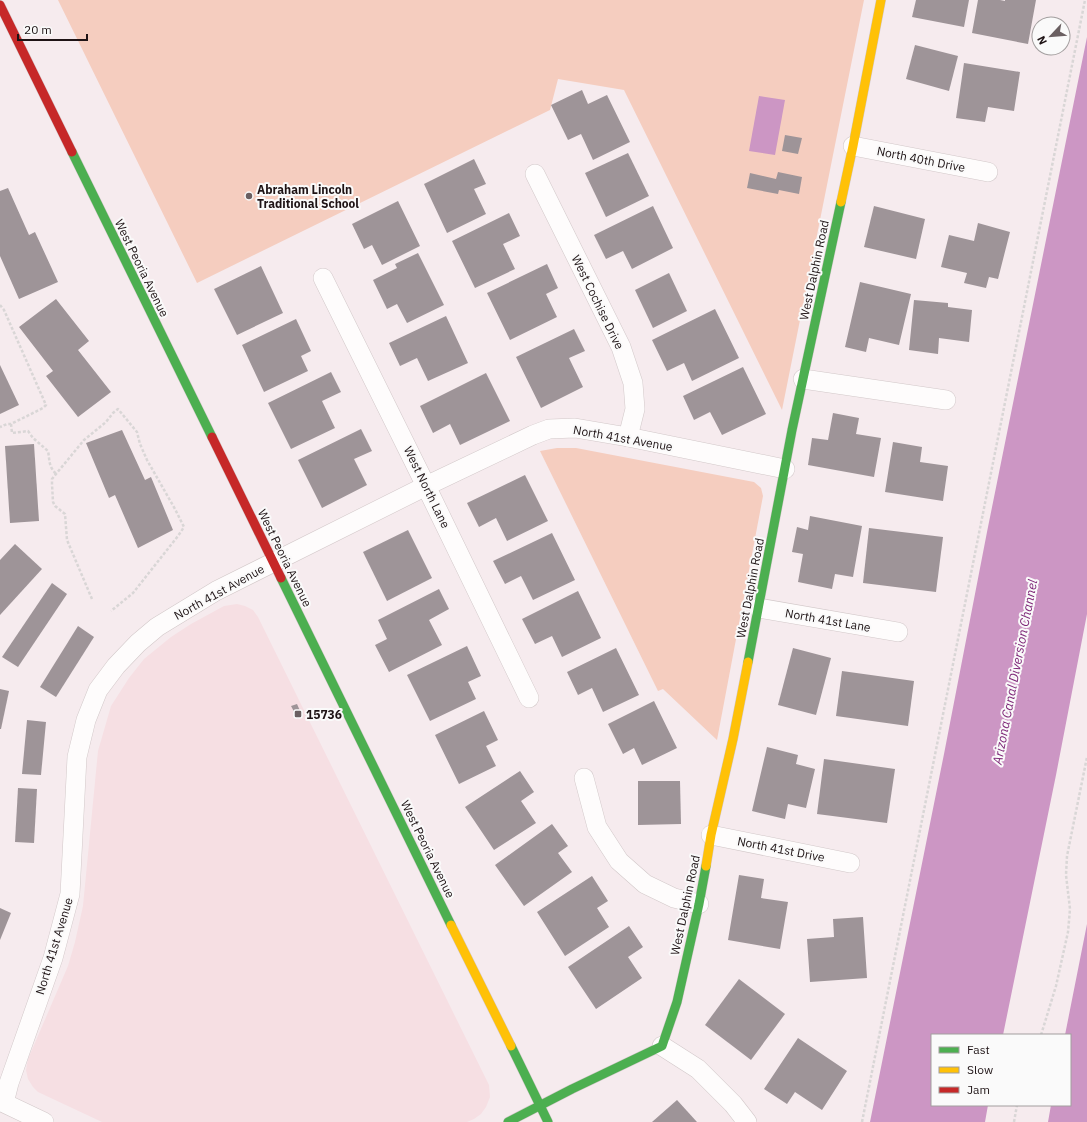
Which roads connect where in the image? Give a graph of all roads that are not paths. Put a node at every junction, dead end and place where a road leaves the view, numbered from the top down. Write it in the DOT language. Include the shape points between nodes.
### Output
graph roads {
  1 [pos="881,0"];
  2 [pos="0,5"];
  3 [pos="853,146"];
  4 [pos="988,172"];
  5 [pos="535,174"];
  6 [pos="323,278"];
  7 [pos="803,379"];
  8 [pos="946,400"];
  9 [pos="628,437"];
  10 [pos="785,469"];
  11 [pos="426,486"];
  12 [pos="273,562"];
  13 [pos="758,608"];
  14 [pos="898,632"];
  15 [pos="529,698"];
  16 [pos="584,778"];
  17 [pos="712,835"];
  18 [pos="850,863"];
  19 [pos="700,904"];
  20 [pos="662,1046"];
  21 [pos="540,1106"];
  22 [pos="44,1122"];
  23 [pos="508,1122"];
  24 [pos="548,1122"];
  25 [pos="747,1122"];
  1 -- 3 [label="street, West Dalphin Road"];
  2 -- 12 [label="street, West Peoria Avenue"];
  3 -- 4 [label="street, North 40th Drive"];
  3 -- 7 [label="street, West Dalphin Road"];
  5 -- 9 [label="street, West Cochise Drive" via="621,348 633,383 635,408"];
  6 -- 11 [label="street, West North Lane"];
  7 -- 8 [label="street"];
  7 -- 10 [label="street, West Dalphin Road"];
  9 -- 10 [label="street, North 41st Avenue"];
  9 -- 11 [label="street, North 41st Avenue" via="575,428 549,429"];
  10 -- 13 [label="street, West Dalphin Road"];
  11 -- 12 [label="street, North 41st Avenue"];
  11 -- 15 [label="street, West North Lane"];
  12 -- 21 [label="street, West Peoria Avenue"];
  12 -- 22 [label="street, North 41st Avenue" via="216,591 157,627 116,666 98,690 86,720 77,757 70,894 53,958 4,1103"];
  13 -- 14 [label="street, North 41st Lane"];
  13 -- 17 [label="street, West Dalphin Road"];
  16 -- 19 [label="street" via="596,827 619,860 645,884 674,898"];
  17 -- 18 [label="street, North 41st Drive"];
  17 -- 19 [label="street, West Dalphin Road"];
  19 -- 20 [label="street, West Dalphin Road" via="677,1002"];
  20 -- 21 [label="street"];
  20 -- 25 [label="street" via="698,1069"];
  21 -- 23 [label="street"];
  21 -- 24 [label="street, West Peoria Avenue"];
}
